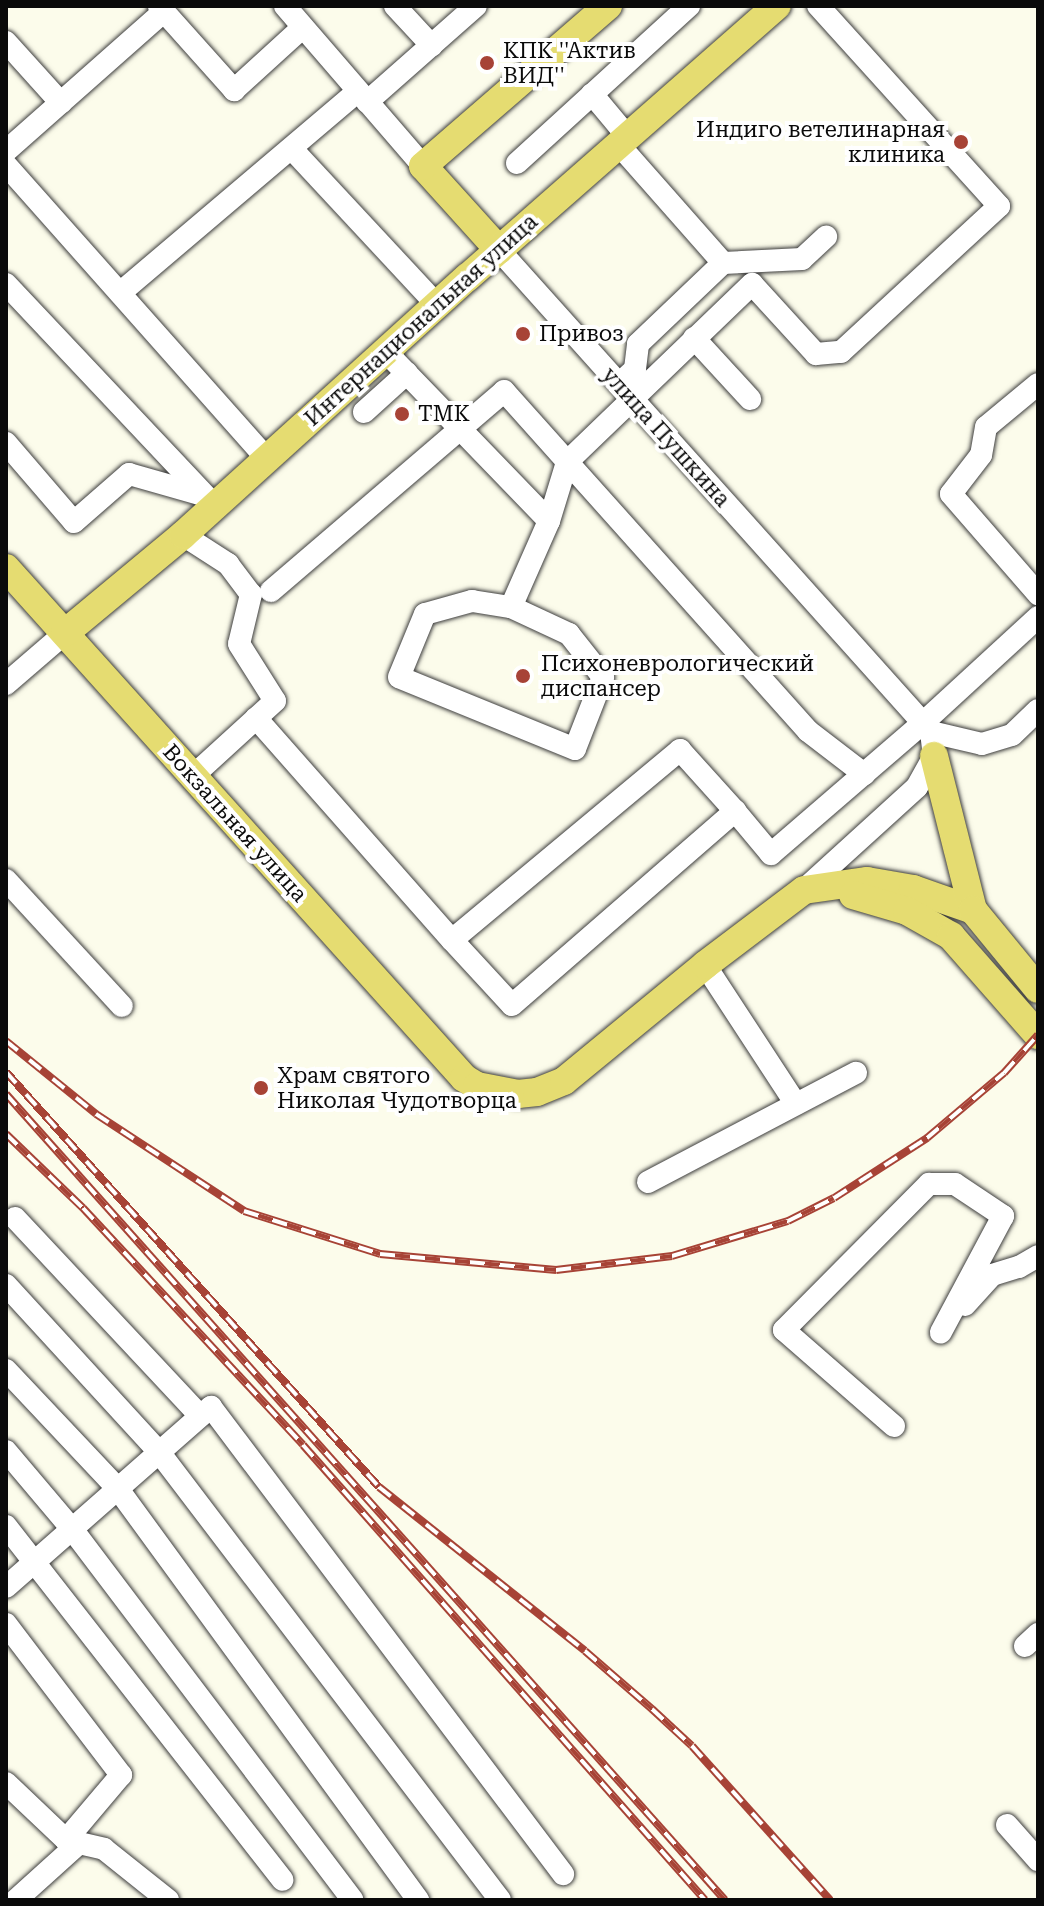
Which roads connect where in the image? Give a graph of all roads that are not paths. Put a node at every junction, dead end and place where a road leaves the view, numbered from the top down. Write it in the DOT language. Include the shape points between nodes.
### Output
graph roads {
  1 [pos="285,6"];
  2 [pos="395,6"];
  3 [pos="476,6"];
  4 [pos="608,6"];
  5 [pos="689,6"];
  6 [pos="777,6"];
  7 [pos="818,6"];
  8 [pos="161,8"];
  9 [pos="303,27"];
  10 [pos="6,42"];
  11 [pos="432,46"];
  12 [pos="592,94"];
  13 [pos="363,96"];
  14 [pos="61,103"];
  15 [pos="624,141"];
  16 [pos="292,149"];
  17 [pos="6,151"];
  18 [pos="517,163"];
  19 [pos="6,165"];
  20 [pos="423,166"];
  21 [pos="826,237"];
  22 [pos="499,250"];
  23 [pos="723,263"];
  24 [pos="6,284"];
  25 [pos="120,293"];
  26 [pos="437,305"];
  27 [pos="694,338"];
  28 [pos="385,351"];
  29 [pos="407,373"];
  30 [pos="1038,384"];
  31 [pos="625,391"];
  32 [pos="750,399"];
  33 [pos="364,412"];
  34 [pos="462,429"];
  35 [pos="6,443"];
  36 [pos="267,459"];
  37 [pos="567,462"];
  38 [pos="208,500"];
  39 [pos="549,521"];
  40 [pos="183,535"];
  41 [pos="6,568"];
  42 [pos="271,591"];
  43 [pos="1038,594"];
  44 [pos="511,607"];
  45 [pos="1038,617"];
  46 [pos="65,633"];
  47 [pos="6,684"];
  48 [pos="1038,710"];
  49 [pos="256,718"];
  50 [pos="930,737"];
  51 [pos="864,774"];
  52 [pos="193,776"];
  53 [pos="735,811"];
  54 [pos="6,880"];
  55 [pos="804,890"];
  56 [pos="973,910"];
  57 [pos="452,940"];
  58 [pos="705,965"];
  59 [pos="1038,989"];
  60 [pos="122,1006"];
  61 [pos="1038,1035"];
  62 [pos="856,1073"];
  63 [pos="796,1104"];
  64 [pos="648,1182"];
  65 [pos="15,1218"];
  66 [pos="1038,1256"];
  67 [pos="6,1285"];
  68 [pos="6,1370"];
  69 [pos="206,1412"];
  70 [pos="894,1426"];
  71 [pos="6,1451"];
  72 [pos="159,1452"];
  73 [pos="118,1489"];
  74 [pos="6,1526"];
  75 [pos="72,1529"];
  76 [pos="36,1560"];
  77 [pos="6,1587"];
  78 [pos="6,1624"];
  79 [pos="6,1783"];
  80 [pos="1007,1825"];
  81 [pos="73,1842"];
  82 [pos="1038,1860"];
  83 [pos="563,1874"];
  84 [pos="283,1880"];
  85 [pos="16,1900"];
  86 [pos="168,1900"];
  87 [pos="353,1900"];
  88 [pos="418,1900"];
  89 [pos="500,1900"];
  1 -- 9 [label="street, улица Пушкина"];
  2 -- 11 [label="street"];
  3 -- 11 [label="street"];
  4 -- 20 [label="main road"];
  5 -- 12 [label="street"];
  6 -- 15 [label="main road, Интернациональная улица"];
  7 -- 27 [label="street" via="999,206 841,352 816,354 752,284"];
  8 -- 9 [label="street" via="234,90"];
  8 -- 14 [label="street"];
  9 -- 13 [label="street, улица Пушкина"];
  10 -- 14 [label="street"];
  11 -- 13 [label="street"];
  12 -- 15 [label="street"];
  12 -- 18 [label="street"];
  13 -- 16 [label="street"];
  13 -- 20 [label="street, улица Пушкина"];
  14 -- 17 [label="street"];
  15 -- 22 [label="main road, Интернациональная улица"];
  15 -- 23 [label="street"];
  16 -- 25 [label="street"];
  16 -- 26 [label="street"];
  19 -- 25 [label="street"];
  20 -- 22 [label="main road, улица Пушкина"];
  21 -- 23 [label="street" via="802,259"];
  22 -- 26 [label="main road, Интернациональная улица"];
  22 -- 31 [label="street, улица Пушкина"];
  23 -- 31 [label="street" via="638,344"];
  24 -- 38 [label="street"];
  25 -- 36 [label="street"];
  26 -- 28 [label="main road, Интернациональная улица"];
  27 -- 31 [label="street"];
  27 -- 32 [label="street"];
  28 -- 29 [label="street"];
  28 -- 36 [label="main road, Интернациональная улица"];
  29 -- 33 [label="street"];
  29 -- 34 [label="street"];
  30 -- 43 [label="street" via="986,427 981,455 951,494"];
  31 -- 37 [label="street"];
  31 -- 50 [label="street, улица Пушкина"];
  34 -- 37 [label="street" via="504,391"];
  34 -- 39 [label="street"];
  34 -- 42 [label="street"];
  35 -- 38 [label="street" via="74,522 129,474"];
  36 -- 38 [label="main road, Интернациональная улица"];
  37 -- 39 [label="street"];
  37 -- 51 [label="street" via="808,731"];
  38 -- 40 [label="main road, Интернациональная улица"];
  39 -- 44 [label="street"];
  40 -- 46 [label="main road, Интернациональная улица"];
  40 -- 49 [label="street" via="228,564 251,594 239,644 275,701"];
  41 -- 46 [label="main road, Вокзальная улица"];
  44 -- 44 [label="street" via="472,601 425,614 399,677 575,749 603,677 569,634"];
  45 -- 50 [label="street"];
  46 -- 47 [label="street"];
  46 -- 52 [label="main road, Вокзальная улица"];
  48 -- 50 [label="street" via="1012,735 982,744"];
  49 -- 52 [label="street"];
  49 -- 57 [label="street"];
  50 -- 51 [label="street"];
  50 -- 55 [label="street" via="917,787"];
  50 -- 56 [label="main road"];
  51 -- 53 [label="street" via="771,854"];
  52 -- 58 [label="main road, Вокзальная улица" via="464,1078 498,1092 518,1094 553,1086"];
  53 -- 57 [label="street" via="680,750"];
  53 -- 57 [label="street" via="512,1005"];
  54 -- 60 [label="street"];
  55 -- 56 [label="main road" via="867,881 913,889"];
  55 -- 58 [label="main road"];
  55 -- 61 [label="main road" via="860,895 907,911 951,936"];
  56 -- 59 [label="main road"];
  58 -- 63 [label="street"];
  62 -- 63 [label="street"];
  63 -- 64 [label="street"];
  65 -- 69 [label="street"];
  66 -- 70 [label="street" via="992,1275 941,1332 1003,1216 955,1184 929,1184 784,1330"];
  67 -- 72 [label="street"];
  68 -- 73 [label="street"];
  69 -- 72 [label="street"];
  69 -- 83 [label="street"];
  71 -- 75 [label="street"];
  72 -- 73 [label="street"];
  72 -- 89 [label="street"];
  73 -- 75 [label="street"];
  73 -- 88 [label="street"];
  74 -- 76 [label="street"];
  75 -- 76 [label="street"];
  75 -- 87 [label="street"];
  76 -- 77 [label="street"];
  76 -- 84 [label="street"];
  78 -- 81 [label="street" via="121,1775"];
  79 -- 81 [label="street"];
  80 -- 82 [label="street"];
  81 -- 85 [label="street"];
  81 -- 86 [label="street" via="104,1849"];
}
